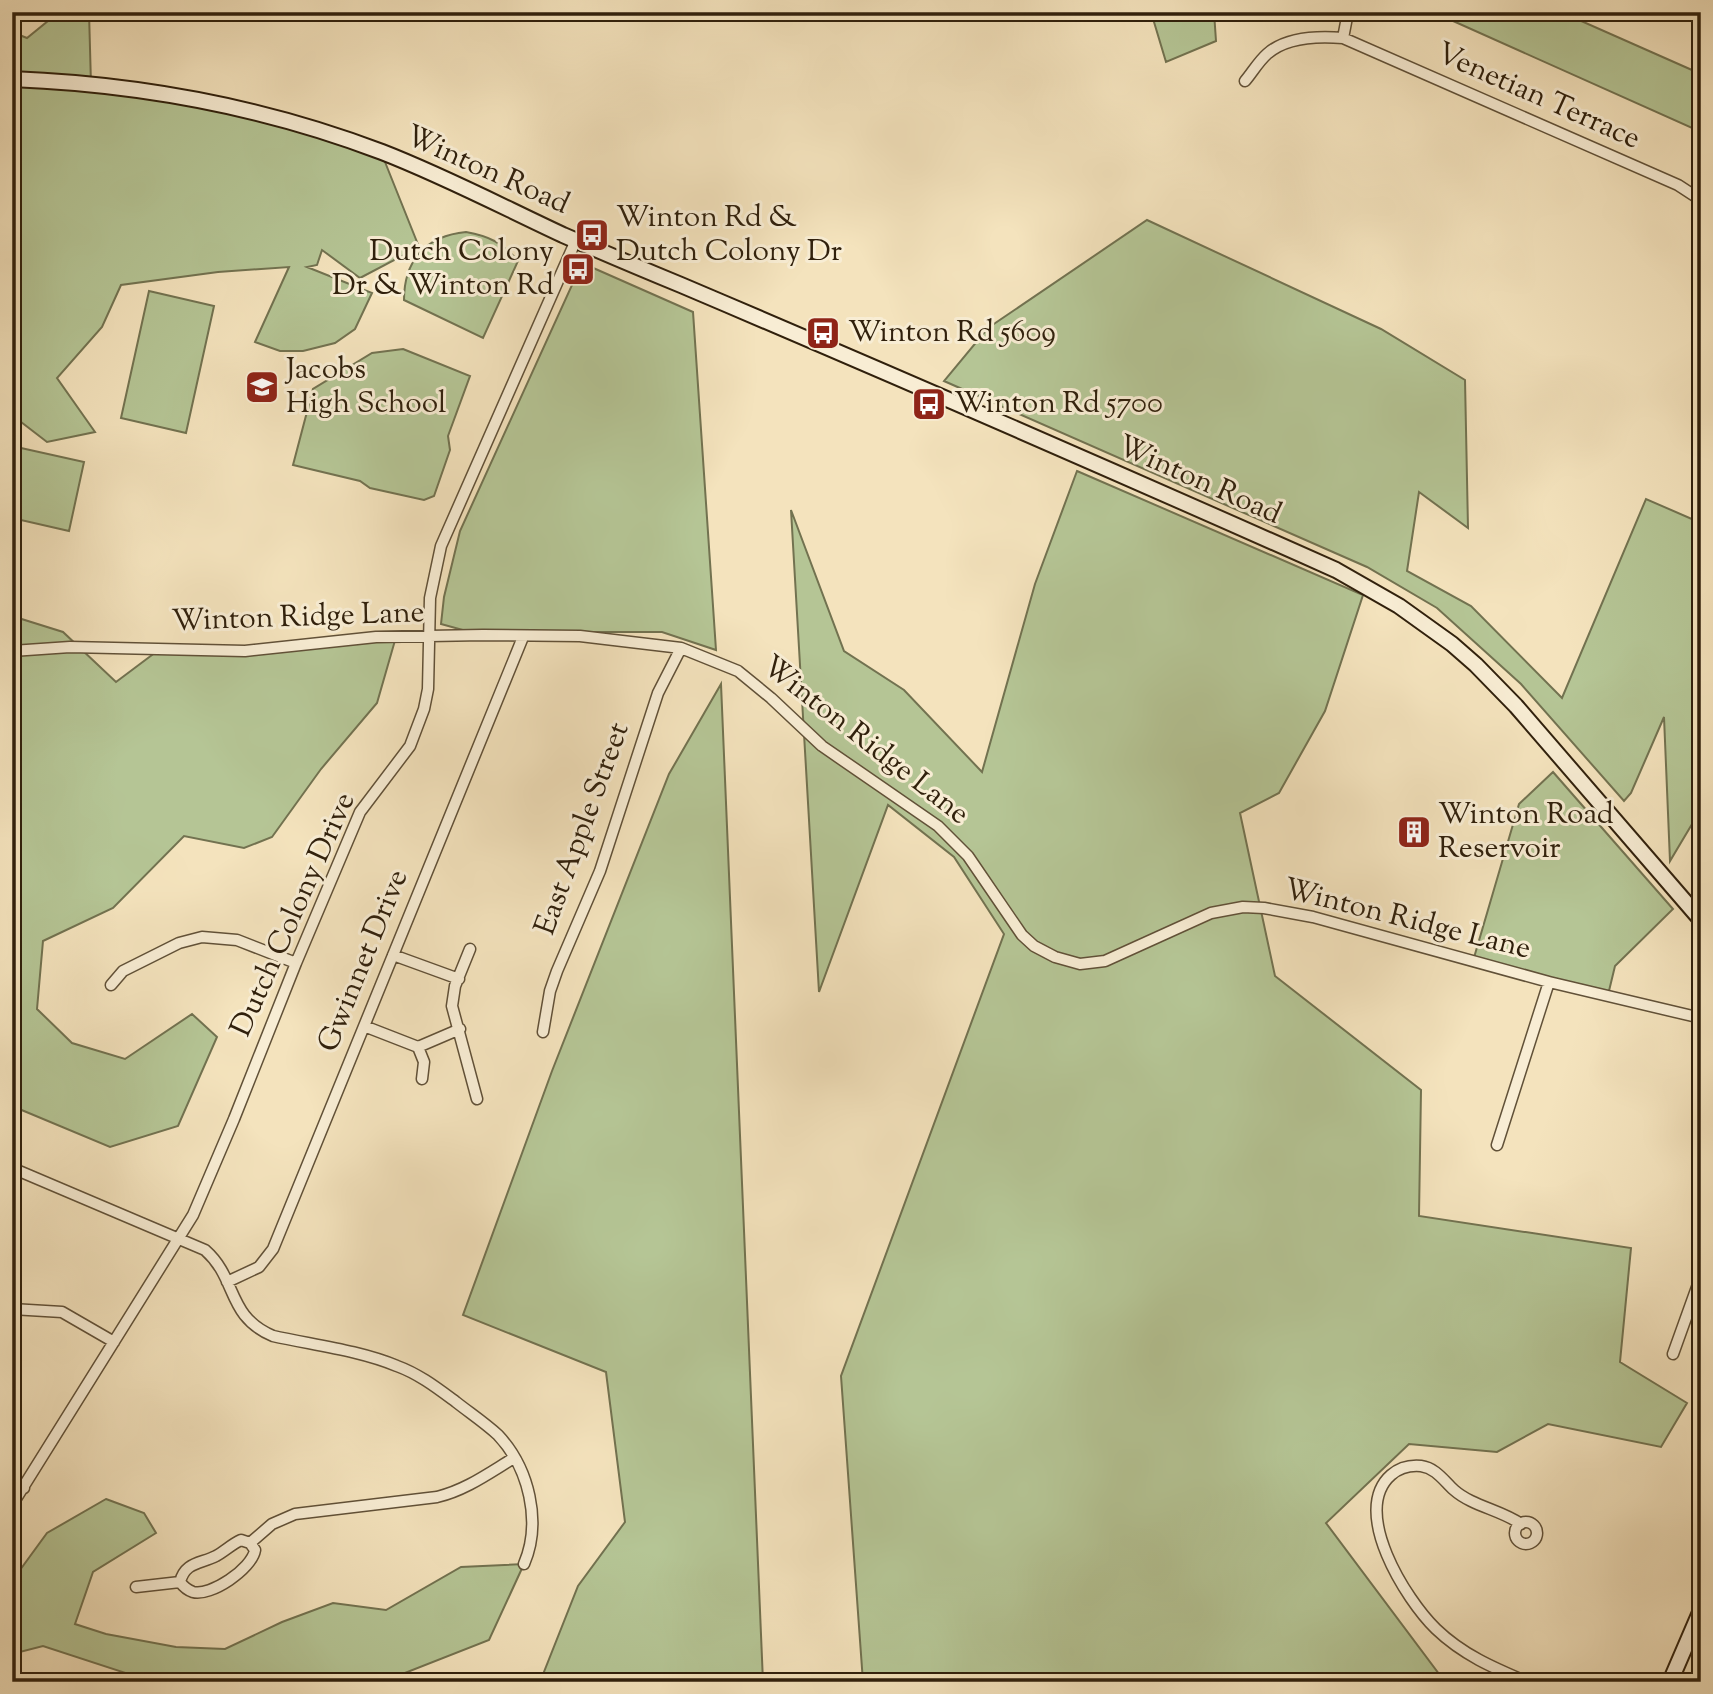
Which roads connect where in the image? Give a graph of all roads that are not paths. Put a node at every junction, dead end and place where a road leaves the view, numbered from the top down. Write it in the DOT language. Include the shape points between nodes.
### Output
graph roads {
  1 [pos="1348,12"];
  2 [pos="1343,38"];
  3 [pos="12,79"];
  4 [pos="1245,81"];
  5 [pos="1701,200"];
  6 [pos="576,240"];
  7 [pos="429,637"];
  8 [pos="523,637"];
  9 [pos="681,648"];
  10 [pos="12,651"];
  11 [pos="1701,919"];
  12 [pos="470,949"];
  13 [pos="393,955"];
  14 [pos="296,963"];
  15 [pos="459,979"];
  16 [pos="1549,982"];
  17 [pos="111,985"];
  18 [pos="1701,1018"];
  19 [pos="364,1026"];
  20 [pos="460,1029"];
  21 [pos="543,1032"];
  22 [pos="418,1047"];
  23 [pos="422,1079"];
  24 [pos="477,1098"];
  25 [pos="1497,1144"];
  26 [pos="12,1168"];
  27 [pos="179,1237"];
  28 [pos="1701,1276"];
  29 [pos="227,1282"];
  30 [pos="12,1309"];
  31 [pos="114,1342"];
  32 [pos="1673,1354"];
  33 [pos="514,1458"];
  34 [pos="12,1479"];
  35 [pos="24,1488"];
  36 [pos="12,1506"];
  37 [pos="1521,1524"];
  38 [pos="250,1543"];
  39 [pos="524,1564"];
  40 [pos="180,1581"];
  41 [pos="136,1587"];
  42 [pos="1701,1610"];
  43 [pos="1527,1682"];
  44 [pos="1670,1682"];
  1 -- 2 [label="street"];
  2 -- 4 [label="street, Venetian Terrace" via="1296,40 1268,53"];
  2 -- 5 [label="street, Venetian Terrace"];
  3 -- 6 [label="main road, Winton Road" via="144,91 289,121 428,170"];
  6 -- 7 [label="street, Dutch Colony Drive" via="442,546 430,598"];
  6 -- 11 [label="main road, Winton Road" via="1336,570 1389,599 1452,644 1502,691"];
  7 -- 8 [label="street, Winton Ridge Lane"];
  7 -- 10 [label="street, Winton Ridge Lane" via="376,637 245,651 70,647"];
  7 -- 14 [label="street, Dutch Colony Drive" via="428,689 418,728 410,746 360,812"];
  8 -- 9 [label="street, Winton Ridge Lane" via="580,636"];
  8 -- 13 [label="street, Gwinnet Drive"];
  9 -- 16 [label="street, Winton Ridge Lane" via="738,671 822,746 938,826 968,856 1022,935 1055,957 1080,964 1105,961 1211,913 1264,908 1313,917"];
  9 -- 21 [label="street, East Apple Street" via="658,693 600,872 550,990"];
  12 -- 15 [label="street"];
  13 -- 15 [label="street"];
  13 -- 19 [label="street, Gwinnet Drive"];
  14 -- 17 [label="street" via="237,940 202,937 122,971"];
  14 -- 27 [label="street, Dutch Colony Drive" via="230,1130"];
  15 -- 20 [label="street" via="452,1006"];
  16 -- 18 [label="street, Winton Ridge Lane"];
  16 -- 25 [label="street"];
  19 -- 22 [label="street"];
  19 -- 29 [label="street, Gwinnet Drive" via="273,1249 259,1267"];
  20 -- 22 [label="street"];
  20 -- 24 [label="street"];
  22 -- 23 [label="street" via="424,1062"];
  26 -- 27 [label="street"];
  27 -- 29 [label="street" via="211,1255"];
  27 -- 31 [label="street, Dutch Colony Drive"];
  28 -- 32 [label="street"];
  29 -- 33 [label="street" via="242,1315 261,1331 375,1358 414,1373 491,1429"];
  30 -- 31 [label="street" via="62,1312"];
  31 -- 35 [label="street, Dutch Colony Drive"];
  33 -- 38 [label="street" via="453,1493 295,1514 272,1524"];
  33 -- 39 [label="street" via="527,1487 532,1518"];
  34 -- 35 [label="street"];
  35 -- 36 [label="street, Dutch Colony Drive"];
  37 -- 43 [label="street" via="1454,1491 1444,1478 1422,1466 1397,1470 1385,1480 1375,1506 1384,1546 1421,1613 1454,1645"];
  38 -- 40 [label="street" via="241,1540 219,1555 191,1564"];
  38 -- 40 [label="street" via="254,1557 229,1581 191,1592"];
  40 -- 41 [label="street"];
  42 -- 44 [label="main road"];
}
